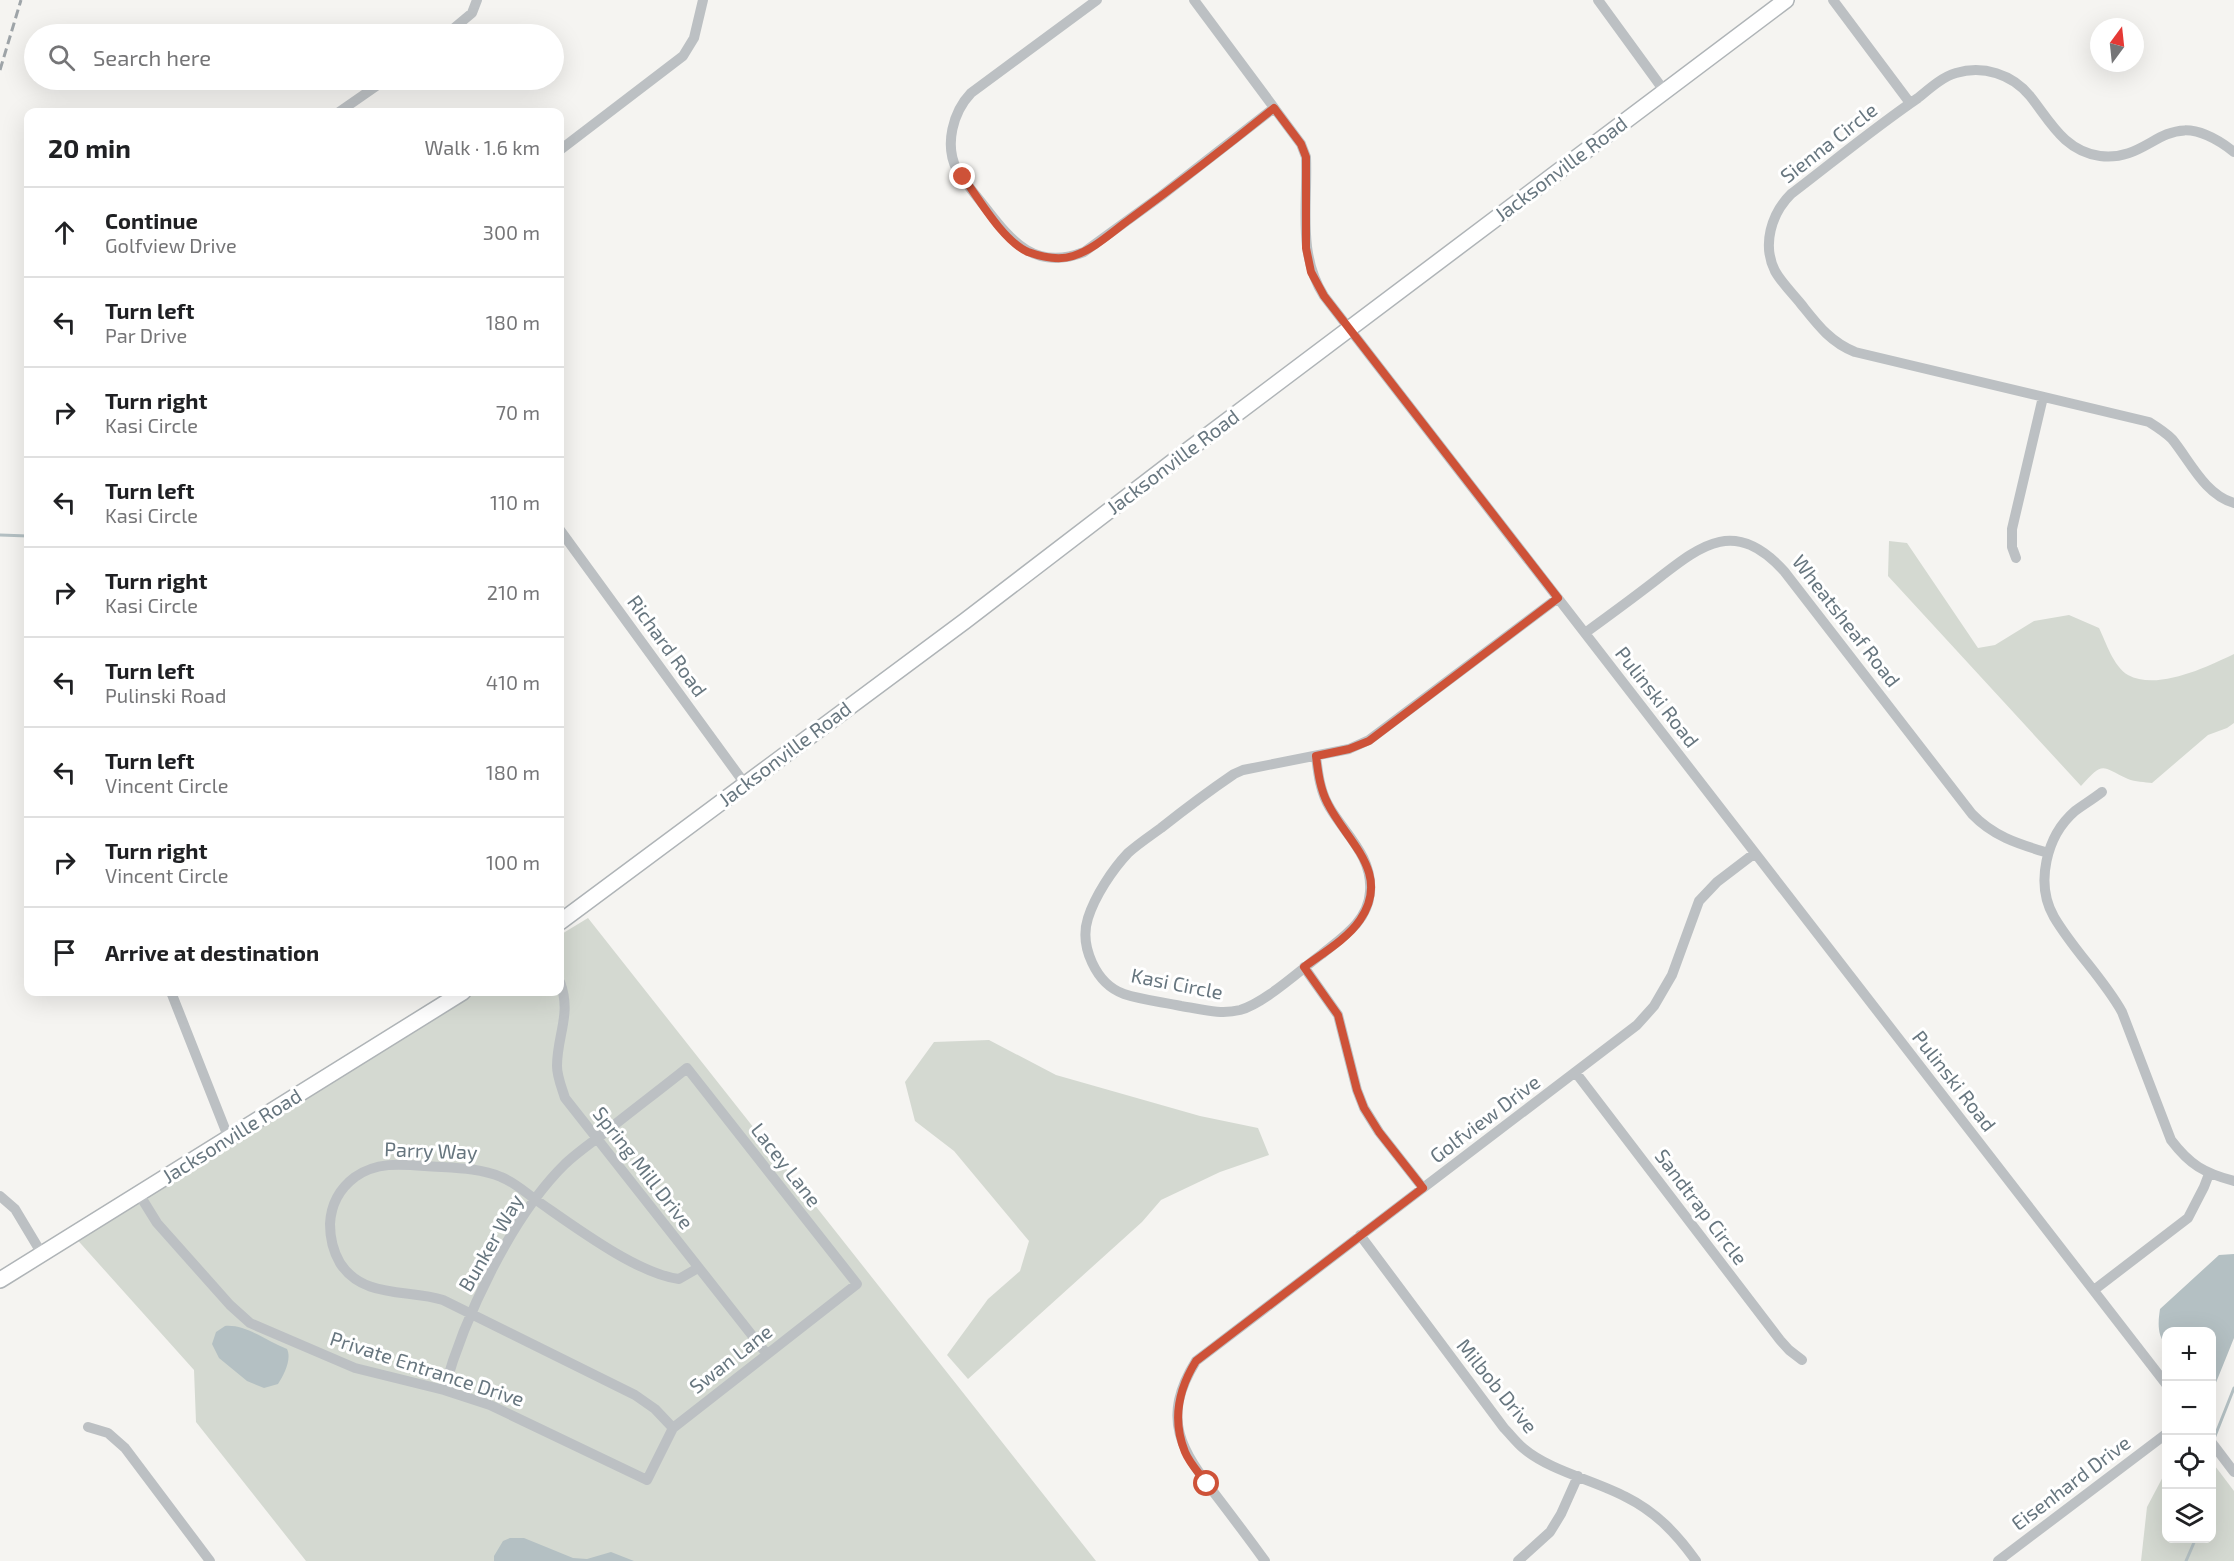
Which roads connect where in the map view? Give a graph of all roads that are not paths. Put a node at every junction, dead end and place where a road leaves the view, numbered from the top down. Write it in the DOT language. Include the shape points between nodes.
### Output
graph roads {
  1 [pos="477,0"];
  2 [pos="703,0"];
  3 [pos="1097,0"];
  4 [pos="1194,0"];
  5 [pos="1598,0"];
  6 [pos="1786,0"];
  7 [pos="1833,0"];
  8 [pos="459,24"];
  9 [pos="371,90"];
  10 [pos="1665,92"];
  11 [pos="1910,103"];
  12 [pos="345,108"];
  13 [pos="1274,108"];
  14 [pos="564,147"];
  15 [pos="2234,152"];
  16 [pos="1350,328"];
  17 [pos="2043,397"];
  18 [pos="2234,503"];
  19 [pos="564,535"];
  20 [pos="2016,558"];
  21 [pos="1558,598"];
  22 [pos="1585,633"];
  23 [pos="1316,756"];
  24 [pos="745,784"];
  25 [pos="2102,792"];
  26 [pos="1755,853"];
  27 [pos="2048,853"];
  28 [pos="564,919"];
  29 [pos="1304,967"];
  30 [pos="564,992"];
  31 [pos="173,996"];
  32 [pos="457,996"];
  33 [pos="687,1068"];
  34 [pos="1576,1073"];
  35 [pos="597,1138"];
  36 [pos="229,1139"];
  37 [pos="2209,1174"];
  38 [pos="2234,1181"];
  39 [pos="1423,1188"];
  40 [pos="140,1194"];
  41 [pos="0,1196"];
  42 [pos="536,1200"];
  43 [pos="1360,1235"];
  44 [pos="42,1254"];
  45 [pos="698,1268"];
  46 [pos="0,1280"];
  47 [pos="857,1284"];
  48 [pos="2094,1290"];
  49 [pos="471,1314"];
  50 [pos="766,1353"];
  51 [pos="1802,1359"];
  52 [pos="2164,1381"];
  53 [pos="444,1390"];
  54 [pos="88,1427"];
  55 [pos="673,1428"];
  56 [pos="2165,1435"];
  57 [pos="2216,1449"];
  58 [pos="2234,1472"];
  59 [pos="1578,1476"];
  60 [pos="647,1480"];
  61 [pos="210,1561"];
  62 [pos="1265,1561"];
  63 [pos="1518,1561"];
  64 [pos="1696,1561"];
  65 [pos="1998,1561"];
  1 -- 8 [label="street" via="472,13"];
  2 -- 14 [label="street" via="697,30 683,56"];
  3 -- 13 [label="street" via="971,93 953,125 951,146 959,172 1018,246 1052,258 1084,252"];
  4 -- 13 [label="street, Pulinski Road"];
  5 -- 10 [label="street"];
  6 -- 10 [label="main road, Jacksonville Road"];
  7 -- 11 [label="street"];
  9 -- 12 [label="street"];
  10 -- 16 [label="main road, Jacksonville Road"];
  11 -- 15 [label="street, Sienna Circle" via="1956,73 1995,73 2019,85 2063,140 2080,150 2099,156 2122,155 2175,130 2210,136"];
  11 -- 17 [label="street, Sienna Circle" via="1784,201 1774,217 1769,238 1776,272 1829,338 1846,349"];
  13 -- 16 [label="street, Pulinski Road" via="1306,157 1306,248 1311,272 1324,296"];
  16 -- 21 [label="street, Pulinski Road"];
  16 -- 24 [label="main road, Jacksonville Road"];
  17 -- 18 [label="street, Sienna Circle" via="2149,422 2171,438 2217,495"];
  17 -- 20 [label="street" via="2012,529"];
  19 -- 24 [label="street, Richard Road"];
  21 -- 22 [label="street, Pulinski Road"];
  21 -- 23 [label="street, Kasi Circle" via="1369,741"];
  22 -- 26 [label="street, Pulinski Road"];
  22 -- 27 [label="street, Wheatsheaf Road" via="1696,550 1728,540 1751,544 1772,557 1784,571 1984,827 2003,838"];
  23 -- 29 [label="street, Kasi Circle" via="1329,807 1366,862 1370,893 1360,920 1348,934"];
  23 -- 29 [label="street, Kasi Circle" via="1234,774 1129,853 1088,916 1086,935 1095,968 1117,991 1210,1011 1249,1007"];
  24 -- 28 [label="main road, Jacksonville Road"];
  25 -- 27 [label="street" via="2068,819"];
  26 -- 34 [label="street, Golfview Drive" via="1699,901 1672,975 1654,1006 1637,1025"];
  26 -- 48 [label="street, Pulinski Road"];
  27 -- 37 [label="street" via="2046,891 2053,915 2115,998 2171,1140 2190,1162"];
  29 -- 39 [label="street" via="1338,1015 1364,1108"];
  30 -- 35 [label="street, Spring Mill Drive" via="565,1014 557,1066 560,1082 566,1098"];
  31 -- 36 [label="street"];
  32 -- 36 [label="main road, Jacksonville Road"];
  33 -- 35 [label="street, Bunker Way"];
  33 -- 47 [label="street, Lacey Lane"];
  34 -- 39 [label="street, Golfview Drive"];
  34 -- 51 [label="street, Sandtrap Circle" via="1780,1340"];
  35 -- 42 [label="street, Bunker Way" via="566,1163"];
  35 -- 45 [label="street, Spring Mill Drive"];
  36 -- 40 [label="main road, Jacksonville Road"];
  37 -- 38 [label="street"];
  37 -- 48 [label="street" via="2188,1218"];
  39 -- 43 [label="street, Golfview Drive"];
  40 -- 44 [label="main road, Jacksonville Road"];
  40 -- 53 [label="street, Private Entrance Drive" via="158,1222 250,1323 355,1368"];
  41 -- 44 [label="street" via="15,1209"];
  42 -- 45 [label="street, Parry Way" via="598,1243 656,1273 679,1279"];
  42 -- 49 [label="street, Bunker Way" via="506,1245"];
  42 -- 49 [label="street, Parry Way" via="505,1178 488,1172 391,1164 362,1172 336,1199 330,1226 332,1246 343,1268 355,1279 383,1291 429,1296"];
  43 -- 59 [label="street, Milbob Drive" via="1522,1448"];
  43 -- 62 [label="street, Golfview Drive" via="1203,1354 1184,1383 1177,1415 1185,1452"];
  44 -- 46 [label="main road, Jacksonville Road"];
  45 -- 50 [label="street, Spring Mill Drive"];
  47 -- 50 [label="street, Swan Lane"];
  48 -- 52 [label="street, Pulinski Road"];
  49 -- 53 [label="street, Bunker Way"];
  49 -- 55 [label="street, Parry Way" via="635,1395"];
  50 -- 55 [label="street, Swan Lane"];
  53 -- 60 [label="street, Private Entrance Drive" via="490,1405"];
  54 -- 61 [label="street" via="108,1433 125,1448"];
  55 -- 60 [label="street, Swan Lane"];
  56 -- 65 [label="street, Eisenhard Drive"];
  57 -- 58 [label="street"];
  59 -- 63 [label="street" via="1550,1532"];
  59 -- 64 [label="street, Milbob Drive" via="1652,1512 1676,1534"];
}
